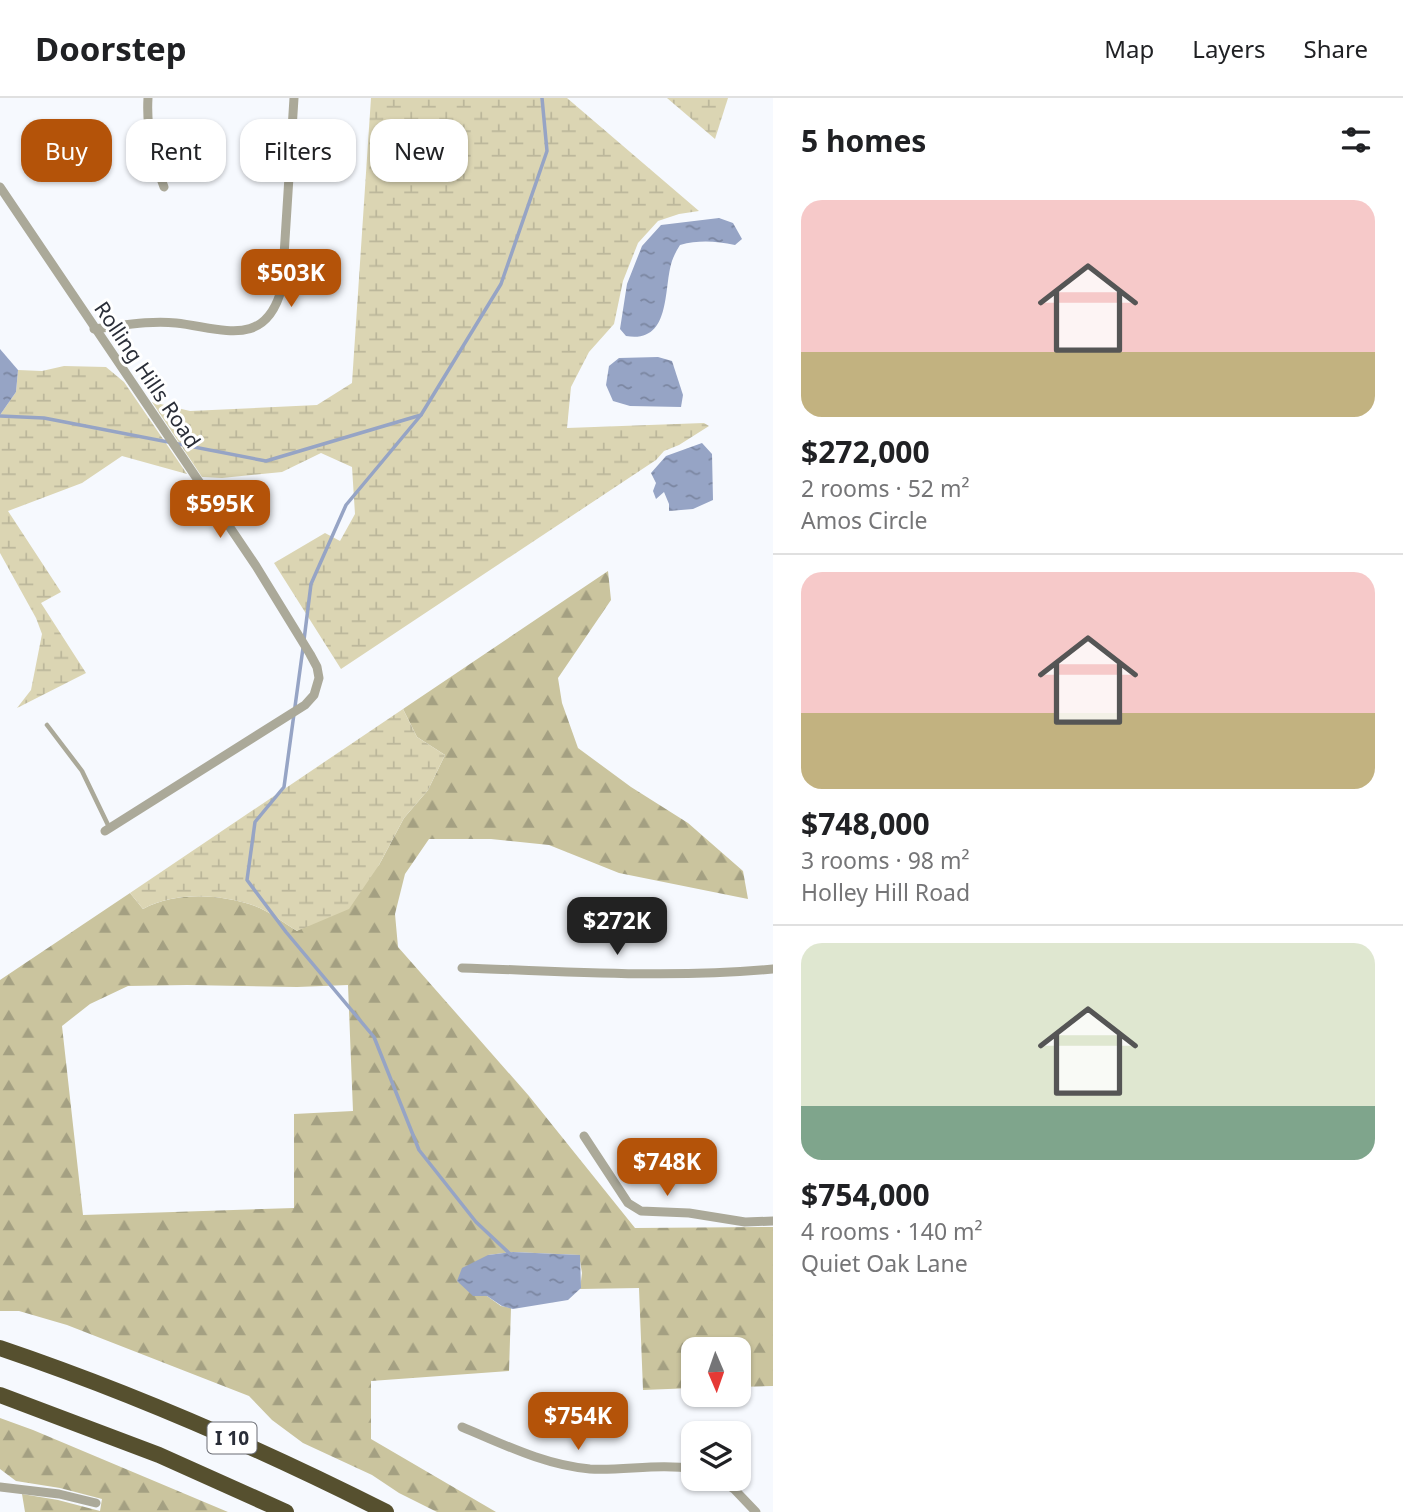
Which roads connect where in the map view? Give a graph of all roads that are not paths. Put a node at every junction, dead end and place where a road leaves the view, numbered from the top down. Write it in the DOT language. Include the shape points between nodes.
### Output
graph roads {
  1 [pos="148,98"];
  2 [pos="294,98"];
  3 [pos="0,187"];
  4 [pos="164,187"];
  5 [pos="94,329"];
  6 [pos="47,725"];
  7 [pos="107,830"];
  8 [pos="462,968"];
  9 [pos="773,969"];
  10 [pos="584,1136"];
  11 [pos="773,1221"];
  12 [pos="0,1348"];
  13 [pos="0,1395"];
  14 [pos="462,1427"];
  15 [pos="681,1469"];
  16 [pos="0,1486"];
  17 [pos="736,1491"];
  18 [pos="96,1503"];
  19 [pos="286,1512"];
  20 [pos="386,1512"];
  21 [pos="756,1512"];
  1 -- 4 [label="street" via="152,154"];
  2 -- 5 [label="street" via="282,287 270,314 253,327 234,332 155,322"];
  3 -- 5 [label="street, Rolling Hills Road"];
  5 -- 7 [label="street, Rolling Hills Road" via="262,576 310,654 319,678 305,705"];
  6 -- 7 [label="lane" via="82,771"];
  8 -- 9 [label="street" via="667,973"];
  10 -- 11 [label="street" via="628,1203 641,1211"];
  12 -- 20 [label="highway, I 10" via="193,1422"];
  13 -- 19 [label="highway, I 10" via="159,1455"];
  14 -- 15 [label="street" via="535,1458 571,1466"];
  16 -- 18 [label="street"];
  17 -- 21 [label="street"];
}
